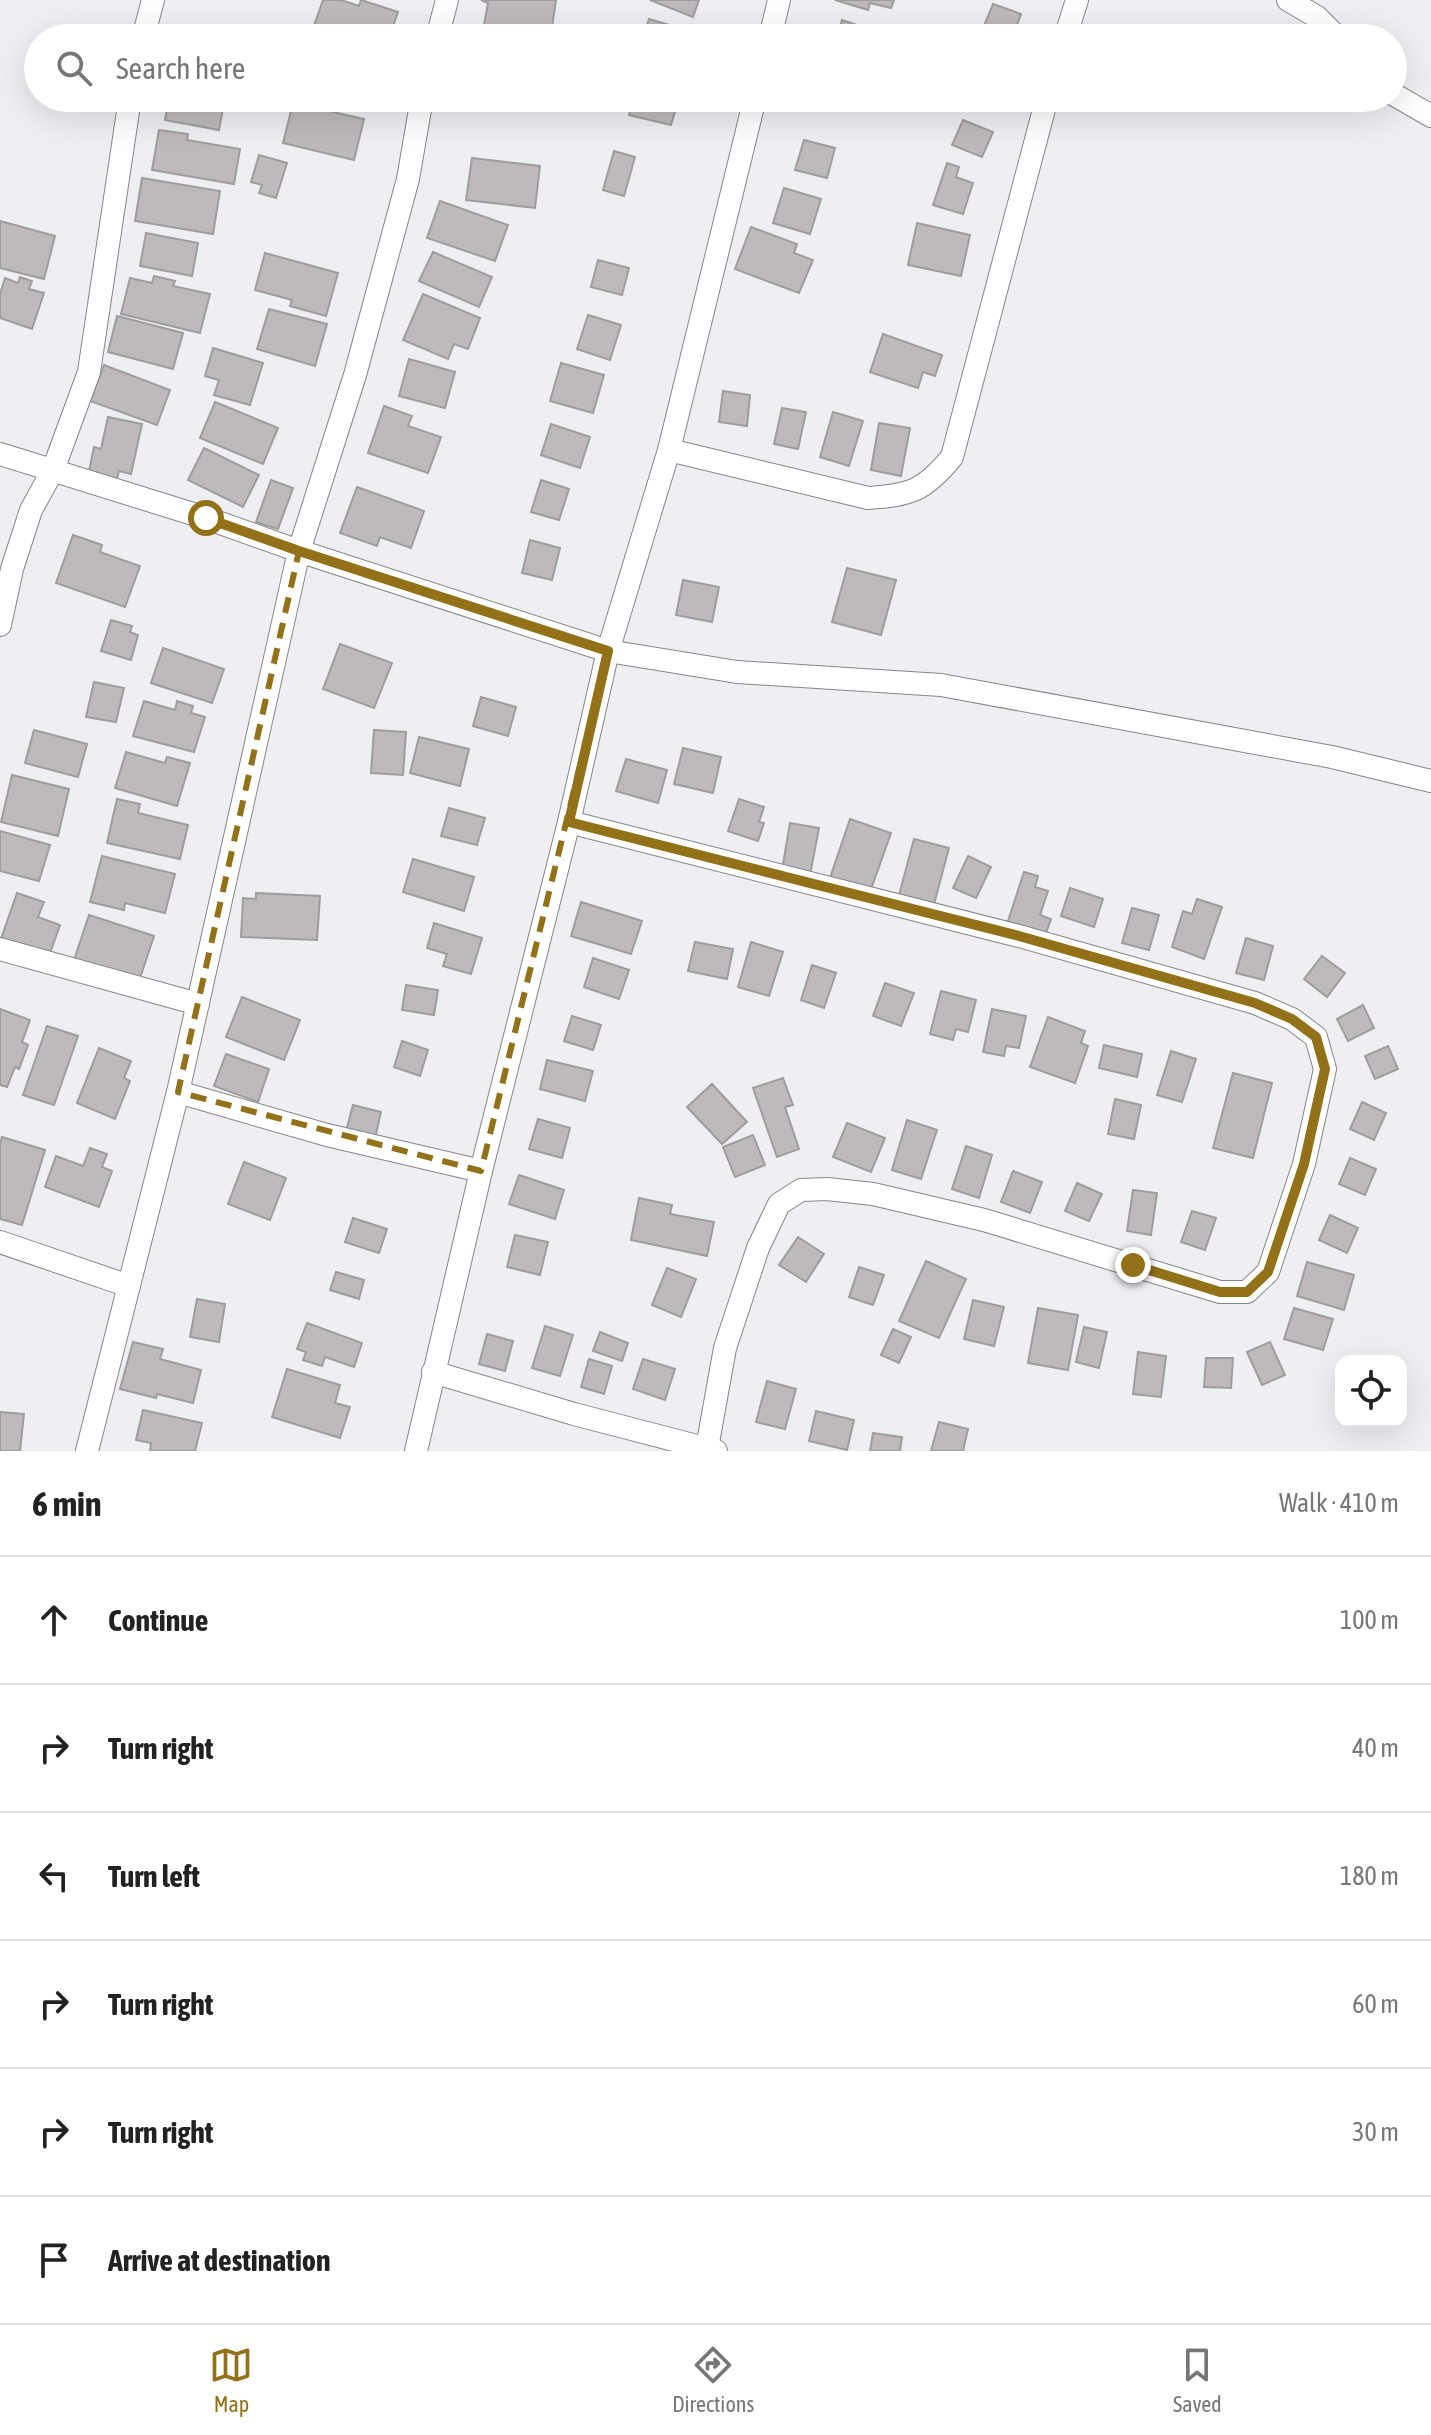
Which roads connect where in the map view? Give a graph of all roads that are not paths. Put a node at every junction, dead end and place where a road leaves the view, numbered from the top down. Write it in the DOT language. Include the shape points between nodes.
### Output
graph roads {
  1 [pos="153,0"];
  2 [pos="447,0"];
  3 [pos="779,0"];
  4 [pos="1077,0"];
  5 [pos="1288,0"];
  6 [pos="147,24"];
  7 [pos="441,24"];
  8 [pos="773,24"];
  9 [pos="1069,24"];
  10 [pos="1324,24"];
  11 [pos="1407,102"];
  12 [pos="128,112"];
  13 [pos="420,112"];
  14 [pos="752,112"];
  15 [pos="1043,112"];
  16 [pos="1431,116"];
  17 [pos="669,450"];
  18 [pos="0,454"];
  19 [pos="53,470"];
  20 [pos="299,551"];
  21 [pos="0,625"];
  22 [pos="608,651"];
  23 [pos="1431,781"];
  24 [pos="569,822"];
  25 [pos="0,949"];
  26 [pos="198,1004"];
  27 [pos="178,1092"];
  28 [pos="481,1171"];
  29 [pos="0,1242"];
  30 [pos="129,1286"];
  31 [pos="433,1372"];
  32 [pos="711,1450"];
  33 [pos="87,1451"];
  34 [pos="416,1451"];
  1 -- 6 [label="street"];
  2 -- 7 [label="street"];
  3 -- 8 [label="street"];
  4 -- 9 [label="street"];
  5 -- 10 [label="street"];
  11 -- 16 [label="street"];
  12 -- 19 [label="street" via="89,372"];
  13 -- 20 [label="street" via="408,179 355,375"];
  14 -- 17 [label="street"];
  15 -- 17 [label="street" via="952,457 932,481 901,496 868,498"];
  17 -- 22 [label="street"];
  18 -- 19 [label="street"];
  19 -- 20 [label="street"];
  19 -- 21 [label="street" via="31,510"];
  20 -- 22 [label="street"];
  20 -- 26 [label="street"];
  22 -- 23 [label="street" via="737,672 941,685 1332,757"];
  22 -- 24 [label="street"];
  24 -- 28 [label="street"];
  24 -- 32 [label="street" via="1019,936 1255,1003 1292,1019 1316,1037 1325,1069 1304,1164 1268,1272 1247,1292 1220,1292 984,1220 873,1194 801,1190 779,1204 758,1248 725,1348"];
  25 -- 26 [label="street"];
  26 -- 27 [label="street"];
  27 -- 28 [label="street" via="327,1135"];
  27 -- 30 [label="street"];
  28 -- 31 [label="street"];
  29 -- 30 [label="street"];
  30 -- 33 [label="street"];
  31 -- 32 [label="street"];
  31 -- 34 [label="street"];
}
